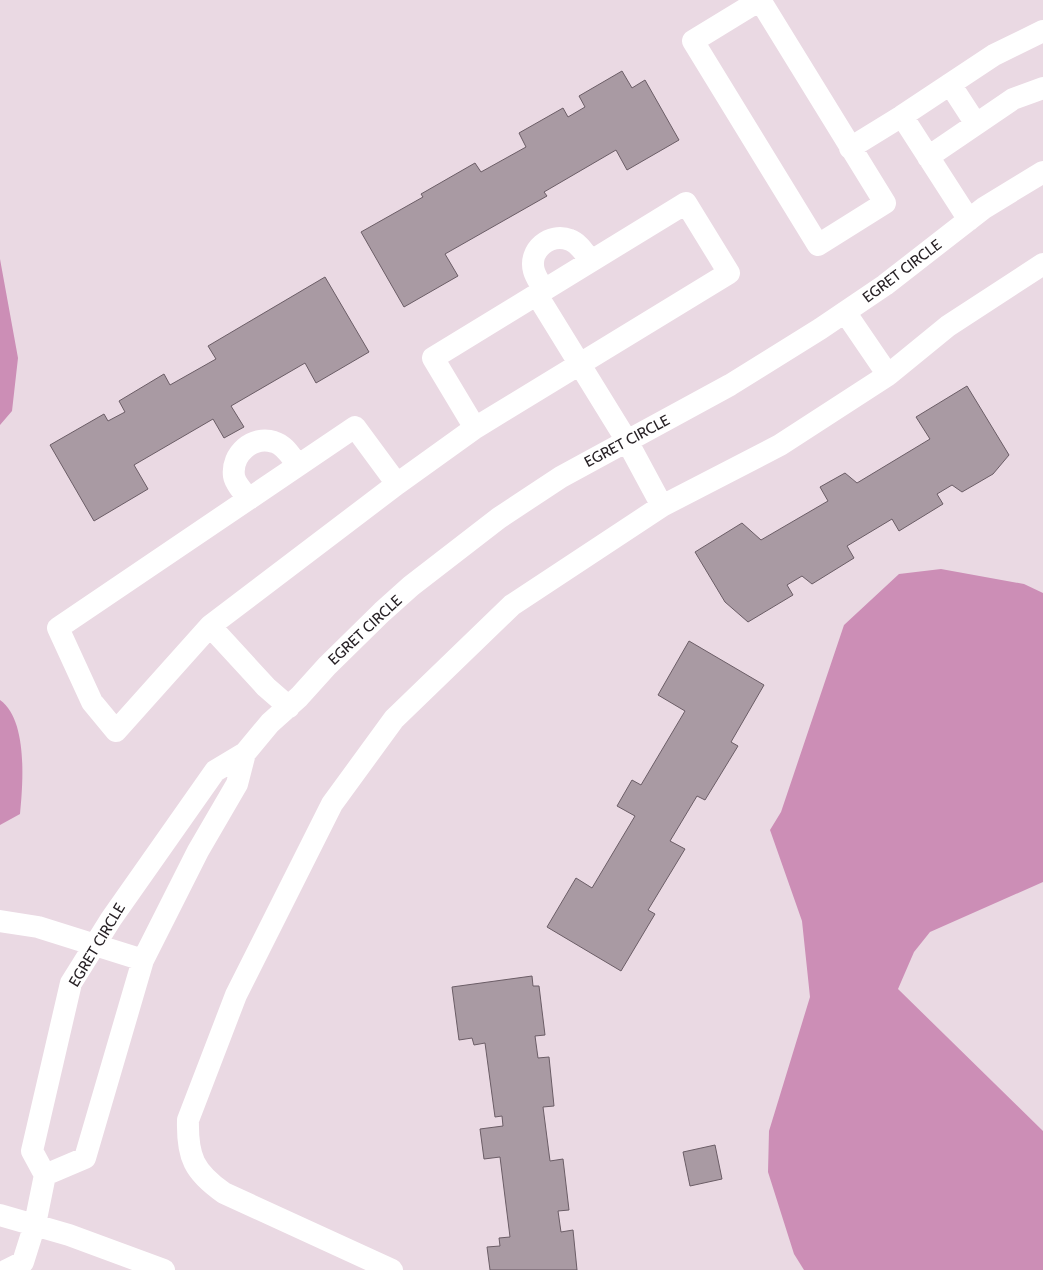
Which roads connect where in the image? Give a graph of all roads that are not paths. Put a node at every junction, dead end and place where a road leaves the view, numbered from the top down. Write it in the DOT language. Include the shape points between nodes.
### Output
graph roads {
  1 [pos="1043,31"];
  2 [pos="950,84"];
  3 [pos="1043,88"];
  4 [pos="902,116"];
  5 [pos="976,124"];
  6 [pos="850,148"];
  7 [pos="928,157"];
  8 [pos="1043,172"];
  9 [pos="969,220"];
  10 [pos="591,261"];
  11 [pos="1043,264"];
  12 [pos="540,293"];
  13 [pos="845,312"];
  14 [pos="579,364"];
  15 [pos="888,375"];
  16 [pos="475,428"];
  17 [pos="627,441"];
  18 [pos="298,465"];
  19 [pos="397,484"];
  20 [pos="249,499"];
  21 [pos="662,506"];
  22 [pos="210,626"];
  23 [pos="289,707"];
  24 [pos="245,753"];
  25 [pos="0,921"];
  26 [pos="94,945"];
  27 [pos="143,960"];
  28 [pos="45,1175"];
  29 [pos="0,1215"];
  30 [pos="35,1224"];
  31 [pos="20,1267"];
  32 [pos="164,1270"];
  33 [pos="392,1270"];
  1 -- 2 [label="street" via="994,55"];
  2 -- 4 [label="street"];
  2 -- 5 [label="street"];
  3 -- 5 [label="street" via="1013,98"];
  4 -- 6 [label="street"];
  4 -- 7 [label="street"];
  5 -- 7 [label="street"];
  6 -- 6 [label="street" via="760,0 693,41 818,245 885,203"];
  7 -- 9 [label="street"];
  8 -- 9 [label="street, EGRET CIRCLE"];
  9 -- 13 [label="street, EGRET CIRCLE" via="885,285"];
  10 -- 12 [label="street"];
  10 -- 12 [label="street" via="571,240 554,238 546,242 535,255 533,263"];
  10 -- 14 [label="street" via="686,203 729,273"];
  11 -- 15 [label="street" via="948,326"];
  12 -- 14 [label="street"];
  12 -- 16 [label="street" via="433,358"];
  13 -- 15 [label="street"];
  13 -- 17 [label="street, EGRET CIRCLE" via="730,385"];
  14 -- 16 [label="street"];
  14 -- 17 [label="street"];
  15 -- 21 [label="street" via="780,445"];
  16 -- 19 [label="street"];
  17 -- 21 [label="street"];
  17 -- 23 [label="street, EGRET CIRCLE" via="562,477 499,518 411,586 326,666"];
  18 -- 19 [label="street" via="355,427"];
  18 -- 20 [label="street"];
  18 -- 20 [label="street" via="283,446 274,442 263,440 244,448 233,467 234,477"];
  19 -- 22 [label="street"];
  20 -- 22 [label="street" via="58,628 92,702 116,731"];
  21 -- 33 [label="street" via="512,605 394,719 332,804 236,995 188,1120 187,1142 194,1163 207,1180 224,1193"];
  22 -- 23 [label="street" via="266,687"];
  23 -- 24 [label="street, EGRET CIRCLE" via="270,723"];
  24 -- 26 [label="street, EGRET CIRCLE" via="215,771"];
  24 -- 27 [label="street, EGRET CIRCLE" via="237,784 198,851"];
  25 -- 26 [label="street" via="38,927"];
  26 -- 27 [label="street"];
  26 -- 28 [label="street, EGRET CIRCLE" via="71,983 32,1151"];
  27 -- 28 [label="street, EGRET CIRCLE" via="85,1158"];
  28 -- 30 [label="street"];
  29 -- 30 [label="street"];
  30 -- 31 [label="street"];
  30 -- 32 [label="street"];
}
